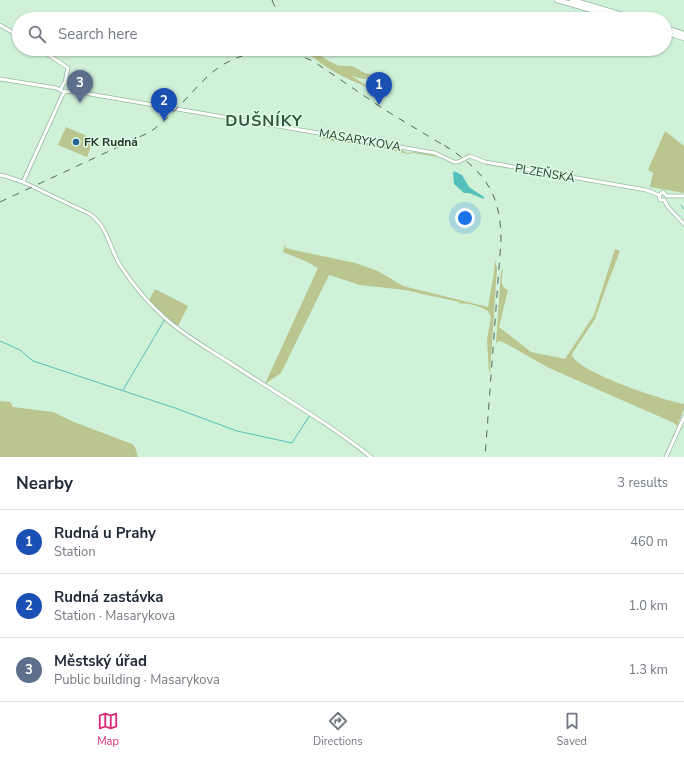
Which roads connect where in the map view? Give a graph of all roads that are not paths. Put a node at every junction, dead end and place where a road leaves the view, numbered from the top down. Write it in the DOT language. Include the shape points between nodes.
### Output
graph roads {
  1 [pos="557,0"];
  2 [pos="572,0"];
  3 [pos="599,12"];
  4 [pos="612,12"];
  5 [pos="0,25"];
  6 [pos="672,30"];
  7 [pos="12,32"];
  8 [pos="672,34"];
  9 [pos="684,34"];
  10 [pos="684,38"];
  11 [pos="50,56"];
  12 [pos="0,79"];
  13 [pos="64,89"];
  14 [pos="435,153"];
  15 [pos="0,175"];
  16 [pos="23,182"];
  17 [pos="659,195"];
  18 [pos="667,196"];
  19 [pos="684,196"];
  20 [pos="664,200"];
  21 [pos="684,224"];
  22 [pos="684,417"];
  23 [pos="371,457"];
  24 [pos="666,457"];
  1 -- 3 [label="highway"];
  2 -- 4 [label="highway"];
  5 -- 7 [label="street"];
  6 -- 9 [label="highway"];
  8 -- 10 [label="highway"];
  11 -- 13 [label="street" via="68,68"];
  12 -- 13 [label="street"];
  13 -- 14 [label="street, MASARYKOVA"];
  13 -- 16 [label="street"];
  14 -- 17 [label="street, PLZEŇSKÁ" via="454,162 472,156 486,162 636,188"];
  15 -- 16 [label="street"];
  16 -- 23 [label="street" via="98,219 112,250 132,282 166,319 342,435"];
  17 -- 18 [label="street, PLZEŇSKÁ" via="663,192"];
  17 -- 20 [label="street, PLZEŇSKÁ" via="659,199"];
  18 -- 19 [label="street, PLZEŇSKÁ"];
  18 -- 20 [label="street"];
  20 -- 21 [label="street, PLZEŇSKÁ"];
  22 -- 24 [label="street"];
}
